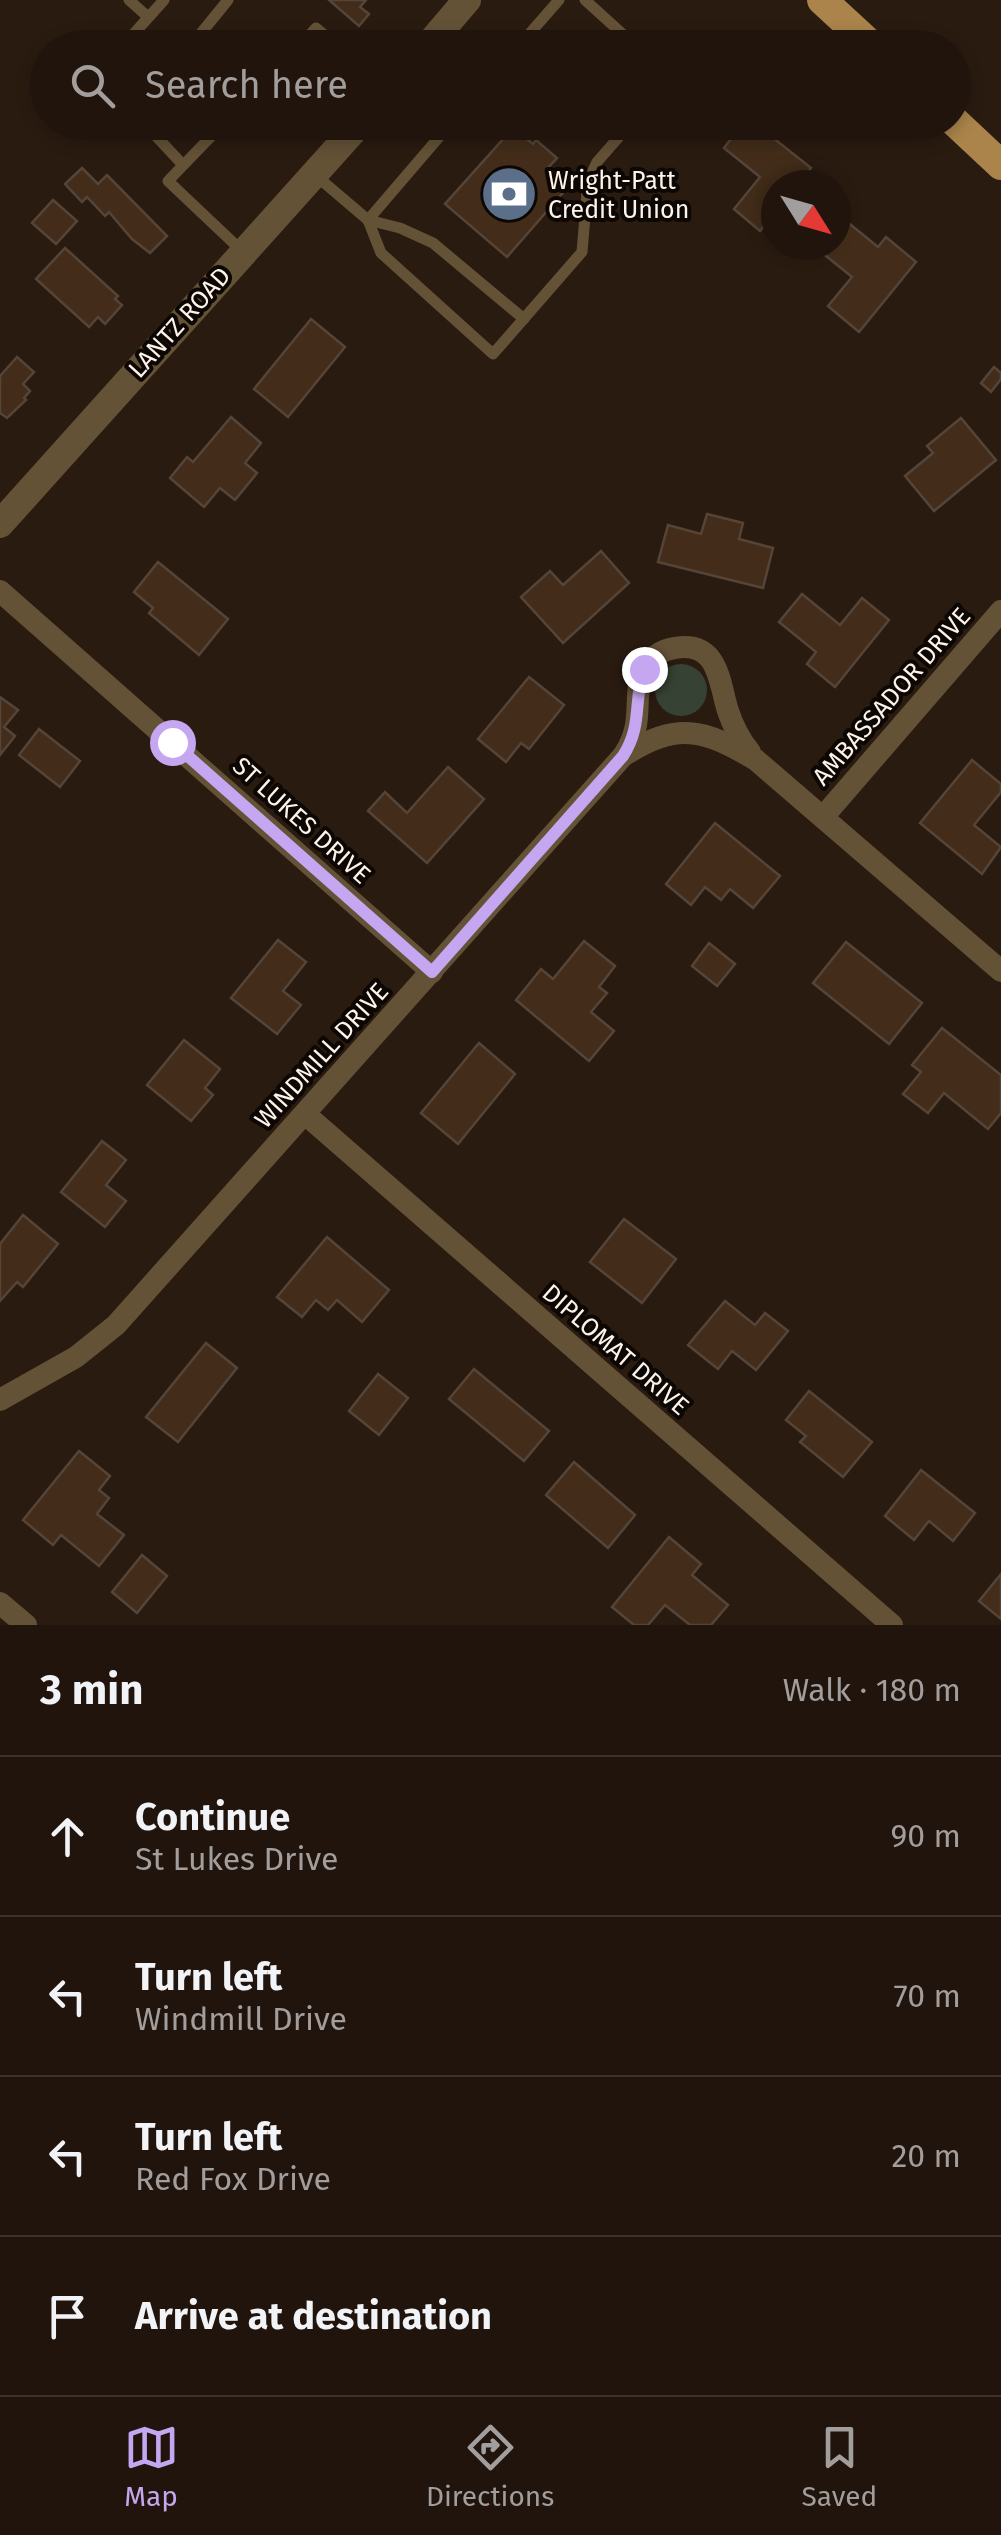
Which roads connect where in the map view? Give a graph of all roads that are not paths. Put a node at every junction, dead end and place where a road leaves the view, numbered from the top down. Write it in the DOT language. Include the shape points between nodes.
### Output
graph roads {
  1 [pos="128,0"];
  2 [pos="164,0"];
  3 [pos="228,0"];
  4 [pos="467,0"];
  5 [pos="559,0"];
  6 [pos="586,0"];
  7 [pos="822,0"];
  8 [pos="148,17"];
  9 [pos="137,30"];
  10 [pos="203,30"];
  11 [pos="441,30"];
  12 [pos="533,30"];
  13 [pos="618,30"];
  14 [pos="854,30"];
  15 [pos="971,137"];
  16 [pos="160,140"];
  17 [pos="207,140"];
  18 [pos="345,140"];
  19 [pos="437,140"];
  20 [pos="616,140"];
  21 [pos="183,165"];
  22 [pos="1001,165"];
  23 [pos="314,174"];
  24 [pos="368,220"];
  25 [pos="243,252"];
  26 [pos="524,319"];
  27 [pos="0,524"];
  28 [pos="0,591"];
  29 [pos="1001,611"];
  30 [pos="623,756"];
  31 [pos="756,760"];
  32 [pos="822,817"];
  33 [pos="1001,971"];
  34 [pos="432,972"];
  35 [pos="305,1114"];
  36 [pos="0,1400"];
  37 [pos="0,1603"];
  38 [pos="26,1625"];
  39 [pos="892,1625"];
  1 -- 8 [label="lane"];
  2 -- 8 [label="lane"];
  3 -- 10 [label="lane"];
  4 -- 11 [label="street"];
  5 -- 12 [label="lane"];
  6 -- 13 [label="lane"];
  7 -- 14 [label="main road"];
  8 -- 9 [label="lane"];
  15 -- 22 [label="main road"];
  16 -- 21 [label="lane"];
  17 -- 21 [label="lane"];
  18 -- 23 [label="street, LANTZ ROAD"];
  19 -- 24 [label="lane"];
  20 -- 26 [label="lane" via="588,180 582,252"];
  21 -- 25 [label="lane" via="168,181"];
  23 -- 24 [label="lane"];
  23 -- 25 [label="street, LANTZ ROAD"];
  24 -- 26 [label="lane" via="433,243"];
  24 -- 26 [label="lane" via="381,254 492,354"];
  25 -- 27 [label="street, LANTZ ROAD"];
  28 -- 34 [label="street, ST LUKES DRIVE"];
  29 -- 32 [label="street, AMBASSADOR DRIVE"];
  30 -- 31 [label="street, WINDMILL DRIVE" via="650,740 682,733 720,739"];
  30 -- 31 [label="street" via="637,725 644,669 660,653 682,647 716,666 732,724"];
  30 -- 34 [label="street, WINDMILL DRIVE"];
  31 -- 32 [label="street, WINDMILL DRIVE"];
  32 -- 33 [label="street, WINDMILL DRIVE"];
  34 -- 35 [label="street, WINDMILL DRIVE"];
  35 -- 36 [label="street, WINDMILL DRIVE" via="116,1325 76,1357"];
  35 -- 39 [label="street, DIPLOMAT DRIVE"];
  37 -- 38 [label="street"];
}
